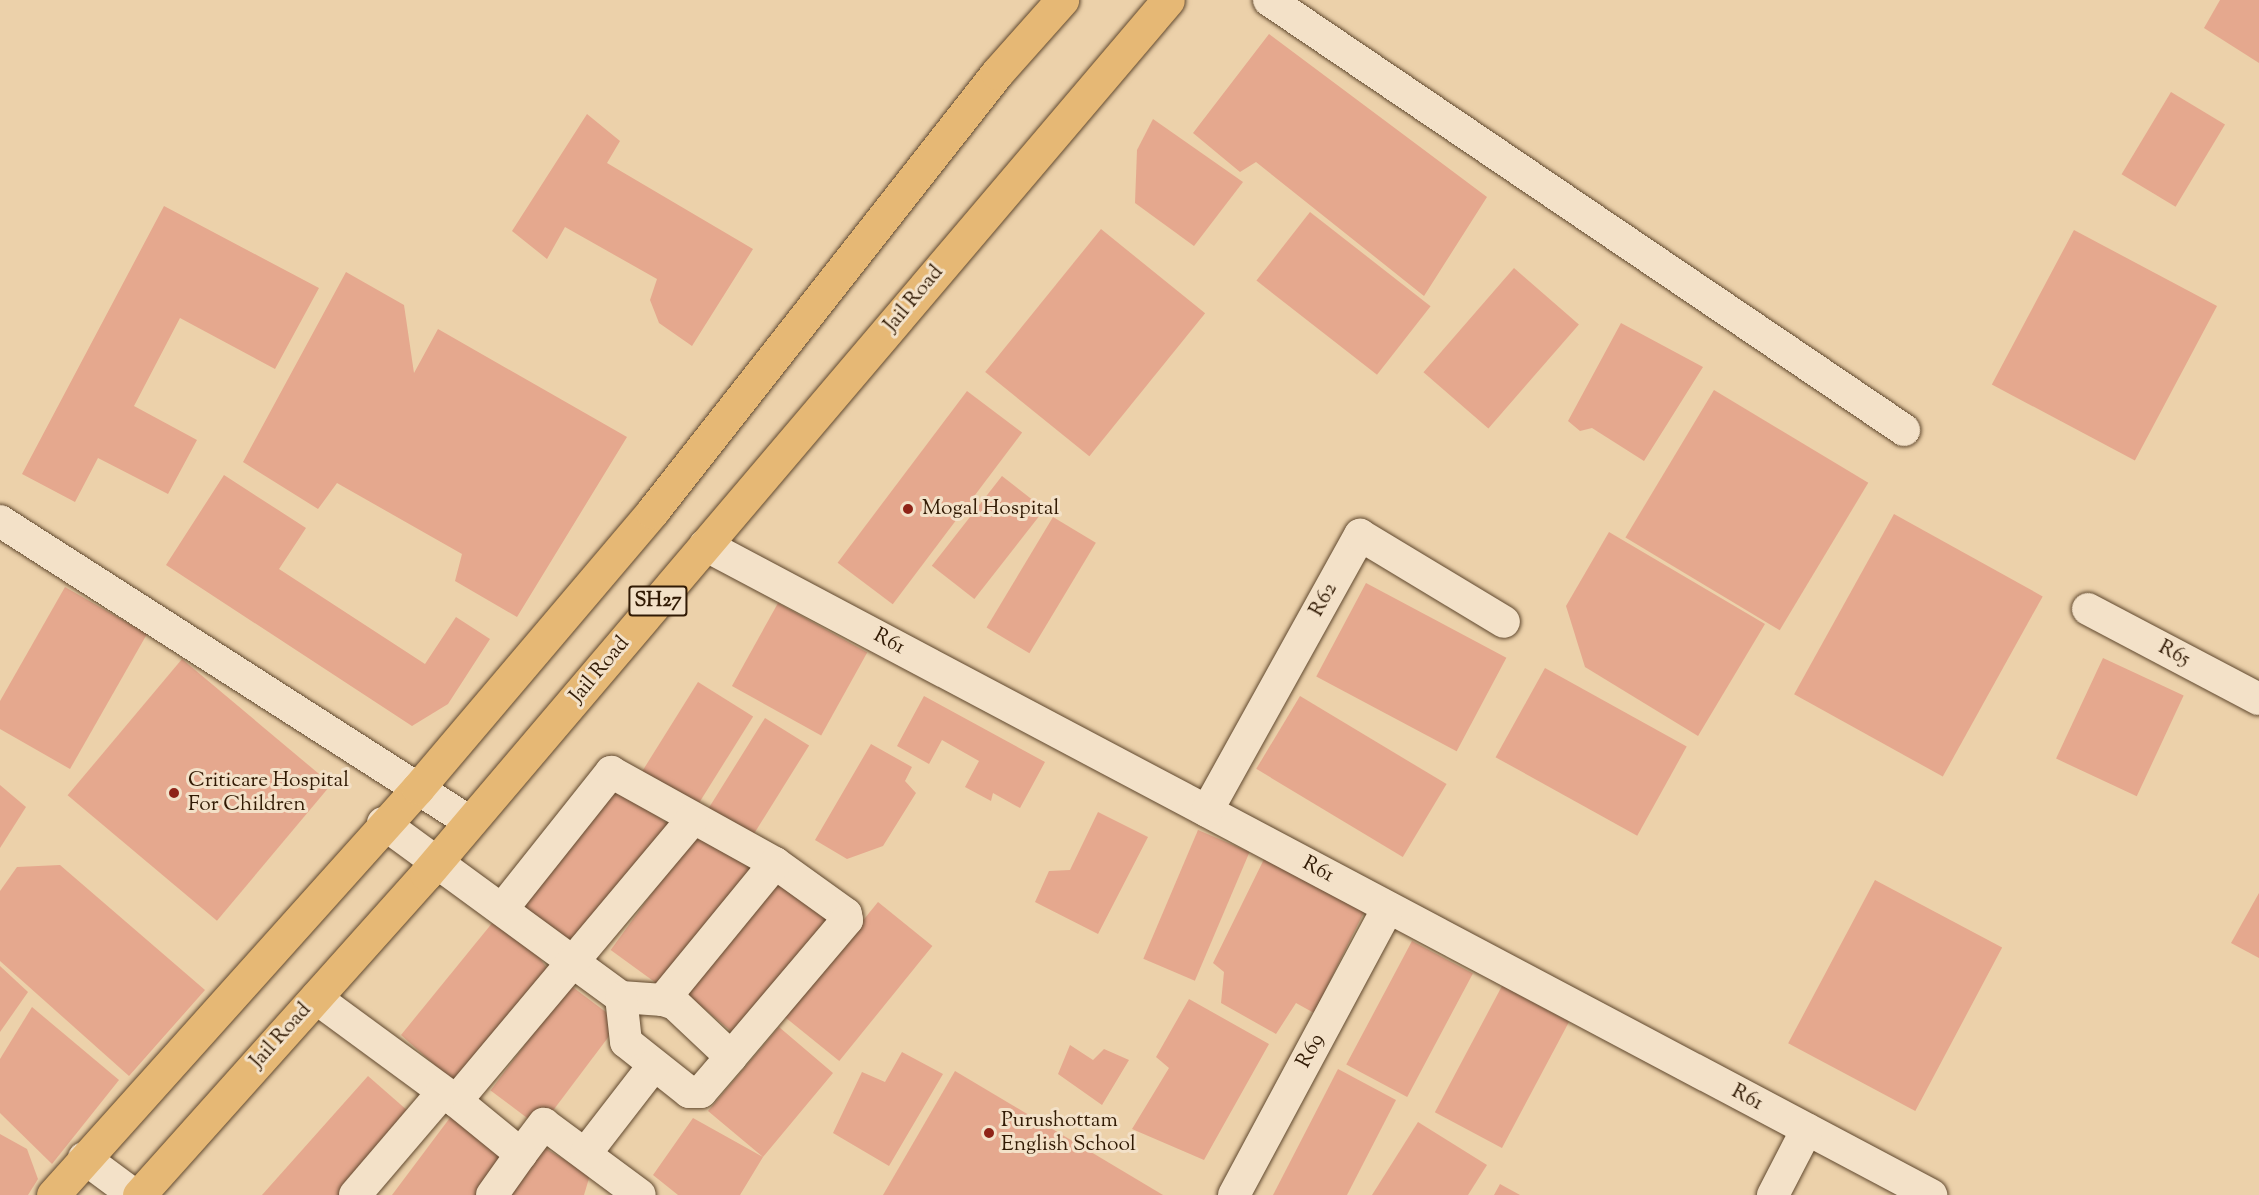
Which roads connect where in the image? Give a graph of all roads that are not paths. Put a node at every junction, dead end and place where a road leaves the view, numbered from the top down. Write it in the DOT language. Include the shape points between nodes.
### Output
graph roads {
  1 [pos="1062,0"];
  2 [pos="1168,0"];
  3 [pos="1269,0"];
  4 [pos="1904,430"];
  5 [pos="0,521"];
  6 [pos="705,545"];
  7 [pos="2088,609"];
  8 [pos="1504,622"];
  9 [pos="2259,699"];
  10 [pos="418,788"];
  11 [pos="1207,811"];
  12 [pos="693,819"];
  13 [pos="470,822"];
  14 [pos="384,823"];
  15 [pos="437,861"];
  16 [pos="775,863"];
  17 [pos="503,908"];
  18 [pos="1388,908"];
  19 [pos="575,963"];
  20 [pos="621,997"];
  21 [pos="315,998"];
  22 [pos="663,999"];
  23 [pos="730,1057"];
  24 [pos="654,1065"];
  25 [pos="450,1096"];
  26 [pos="1807,1129"];
  27 [pos="586,1153"];
  28 [pos="521,1154"];
  29 [pos="84,1158"];
  30 [pos="625,1191"];
  31 [pos="53,1195"];
  32 [pos="134,1195"];
  33 [pos="140,1195"];
  34 [pos="355,1195"];
  35 [pos="492,1195"];
  36 [pos="1234,1195"];
  37 [pos="1773,1195"];
  38 [pos="1931,1195"];
  1 -- 10 [label="main road" via="997,73 652,512"];
  2 -- 6 [label="main road, Jail Road / SH27"];
  3 -- 4 [label="street"];
  5 -- 10 [label="street"];
  6 -- 11 [label="street, R61"];
  6 -- 13 [label="main road, Jail Road / SH27"];
  7 -- 9 [label="street, R65"];
  8 -- 11 [label="street, R62" via="1360,535"];
  10 -- 13 [label="street"];
  10 -- 14 [label="main road"];
  11 -- 18 [label="street, R61"];
  12 -- 16 [label="street"];
  12 -- 17 [label="street" via="632,780 611,772"];
  12 -- 19 [label="street"];
  13 -- 15 [label="main road, Jail Road / SH27"];
  14 -- 15 [label="street"];
  14 -- 29 [label="main road"];
  15 -- 17 [label="street"];
  15 -- 21 [label="main road, Jail Road / SH27"];
  16 -- 22 [label="street"];
  16 -- 23 [label="street" via="846,914 847,920"];
  17 -- 19 [label="street"];
  18 -- 26 [label="street, R61"];
  18 -- 36 [label="street, R69"];
  19 -- 20 [label="street"];
  19 -- 25 [label="street"];
  20 -- 22 [label="street"];
  20 -- 24 [label="street" via="626,1042"];
  21 -- 25 [label="street"];
  21 -- 33 [label="main road, Jail Road / SH27"];
  22 -- 23 [label="street" via="675,1004"];
  23 -- 24 [label="street" via="700,1092 689,1092"];
  24 -- 27 [label="street"];
  25 -- 28 [label="street"];
  25 -- 34 [label="street"];
  26 -- 37 [label="street"];
  26 -- 38 [label="street, R61"];
  27 -- 28 [label="street" via="544,1125"];
  27 -- 30 [label="street"];
  28 -- 35 [label="street"];
  29 -- 31 [label="main road"];
  29 -- 32 [label="street"];
}
